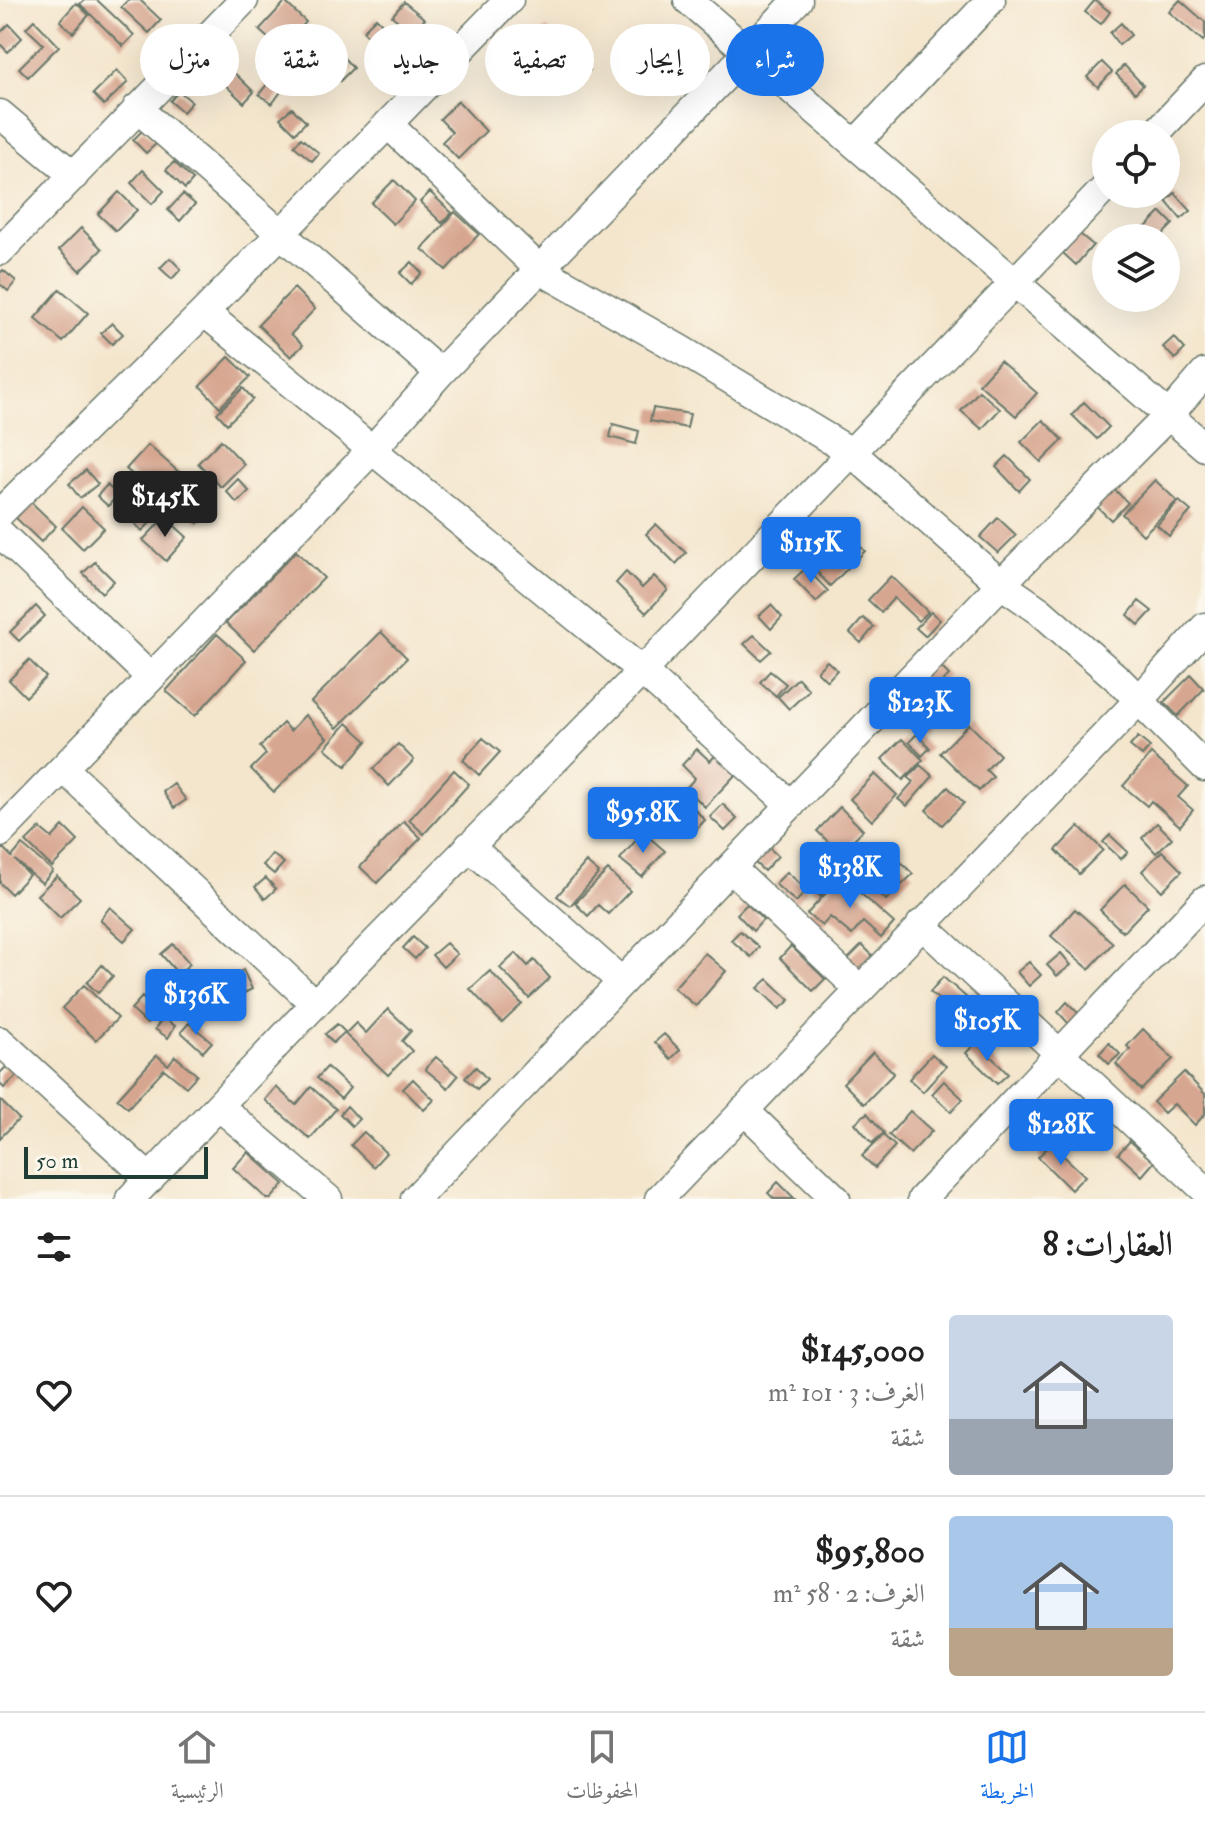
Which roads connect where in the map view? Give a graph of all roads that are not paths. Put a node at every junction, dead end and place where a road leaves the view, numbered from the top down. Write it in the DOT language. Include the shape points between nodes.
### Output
graph roads {
  1 [pos="244,0"];
  2 [pos="509,0"];
  3 [pos="688,0"];
  4 [pos="798,0"];
  5 [pos="991,0"];
  6 [pos="776,24"];
  7 [pos="726,33"];
  8 [pos="726,77"];
  9 [pos="1205,81"];
  10 [pos="799,96"];
  11 [pos="137,108"];
  12 [pos="0,114"];
  13 [pos="1168,120"];
  14 [pos="389,125"];
  15 [pos="855,144"];
  16 [pos="74,176"];
  17 [pos="1092,201"];
  18 [pos="280,232"];
  19 [pos="0,251"];
  20 [pos="539,269"];
  21 [pos="1013,281"];
  22 [pos="204,312"];
  23 [pos="440,373"];
  24 [pos="1205,373"];
  25 [pos="1169,415"];
  26 [pos="1205,447"];
  27 [pos="372,450"];
  28 [pos="851,452"];
  29 [pos="0,513"];
  30 [pos="0,533"];
  31 [pos="1001,584"];
  32 [pos="1205,627"];
  33 [pos="642,671"];
  34 [pos="150,677"];
  35 [pos="1139,700"];
  36 [pos="1205,767"];
  37 [pos="64,769"];
  38 [pos="791,805"];
  39 [pos="0,833"];
  40 [pos="469,846"];
  41 [pos="731,868"];
  42 [pos="1205,900"];
  43 [pos="921,924"];
  44 [pos="622,982"];
  45 [pos="859,989"];
  46 [pos="315,1004"];
  47 [pos="0,1041"];
  48 [pos="1060,1054"];
  49 [pos="220,1107"];
  50 [pos="744,1110"];
  51 [pos="140,1189"];
  52 [pos="1200,1191"];
  53 [pos="328,1199"];
  54 [pos="415,1199"];
  55 [pos="659,1199"];
  56 [pos="836,1199"];
  57 [pos="922,1199"];
  1 -- 11 [label="street"];
  2 -- 14 [label="street"];
  3 -- 7 [label="street"];
  4 -- 6 [label="street"];
  5 -- 15 [label="street"];
  8 -- 20 [label="street"];
  9 -- 13 [label="street"];
  10 -- 15 [label="street"];
  11 -- 16 [label="street"];
  11 -- 18 [label="street"];
  12 -- 16 [label="street"];
  14 -- 18 [label="street"];
  14 -- 20 [label="street"];
  15 -- 21 [label="street"];
  16 -- 19 [label="street"];
  17 -- 21 [label="street"];
  18 -- 22 [label="street"];
  18 -- 23 [label="street"];
  20 -- 23 [label="street"];
  20 -- 28 [label="street"];
  21 -- 25 [label="street"];
  21 -- 28 [label="street"];
  22 -- 27 [label="street"];
  22 -- 29 [label="street"];
  23 -- 27 [label="street"];
  24 -- 25 [label="street"];
  25 -- 26 [label="street"];
  25 -- 31 [label="street"];
  27 -- 33 [label="street"];
  27 -- 34 [label="street"];
  28 -- 31 [label="street"];
  28 -- 33 [label="street"];
  30 -- 34 [label="street"];
  31 -- 35 [label="street" via="1040,611"];
  31 -- 38 [label="street"];
  32 -- 35 [label="street"];
  33 -- 38 [label="street"];
  33 -- 40 [label="street"];
  34 -- 37 [label="street"];
  35 -- 36 [label="street"];
  35 -- 43 [label="street"];
  37 -- 39 [label="street"];
  37 -- 46 [label="street"];
  38 -- 41 [label="street"];
  40 -- 44 [label="street"];
  40 -- 46 [label="street"];
  41 -- 44 [label="street"];
  41 -- 45 [label="street"];
  42 -- 48 [label="street"];
  43 -- 45 [label="street"];
  43 -- 48 [label="street"];
  44 -- 54 [label="street"];
  45 -- 50 [label="street"];
  46 -- 49 [label="street"];
  47 -- 51 [label="street"];
  48 -- 52 [label="street"];
  48 -- 57 [label="street"];
  49 -- 51 [label="street"];
  49 -- 53 [label="street"];
  50 -- 55 [label="street"];
  50 -- 56 [label="street"];
}
